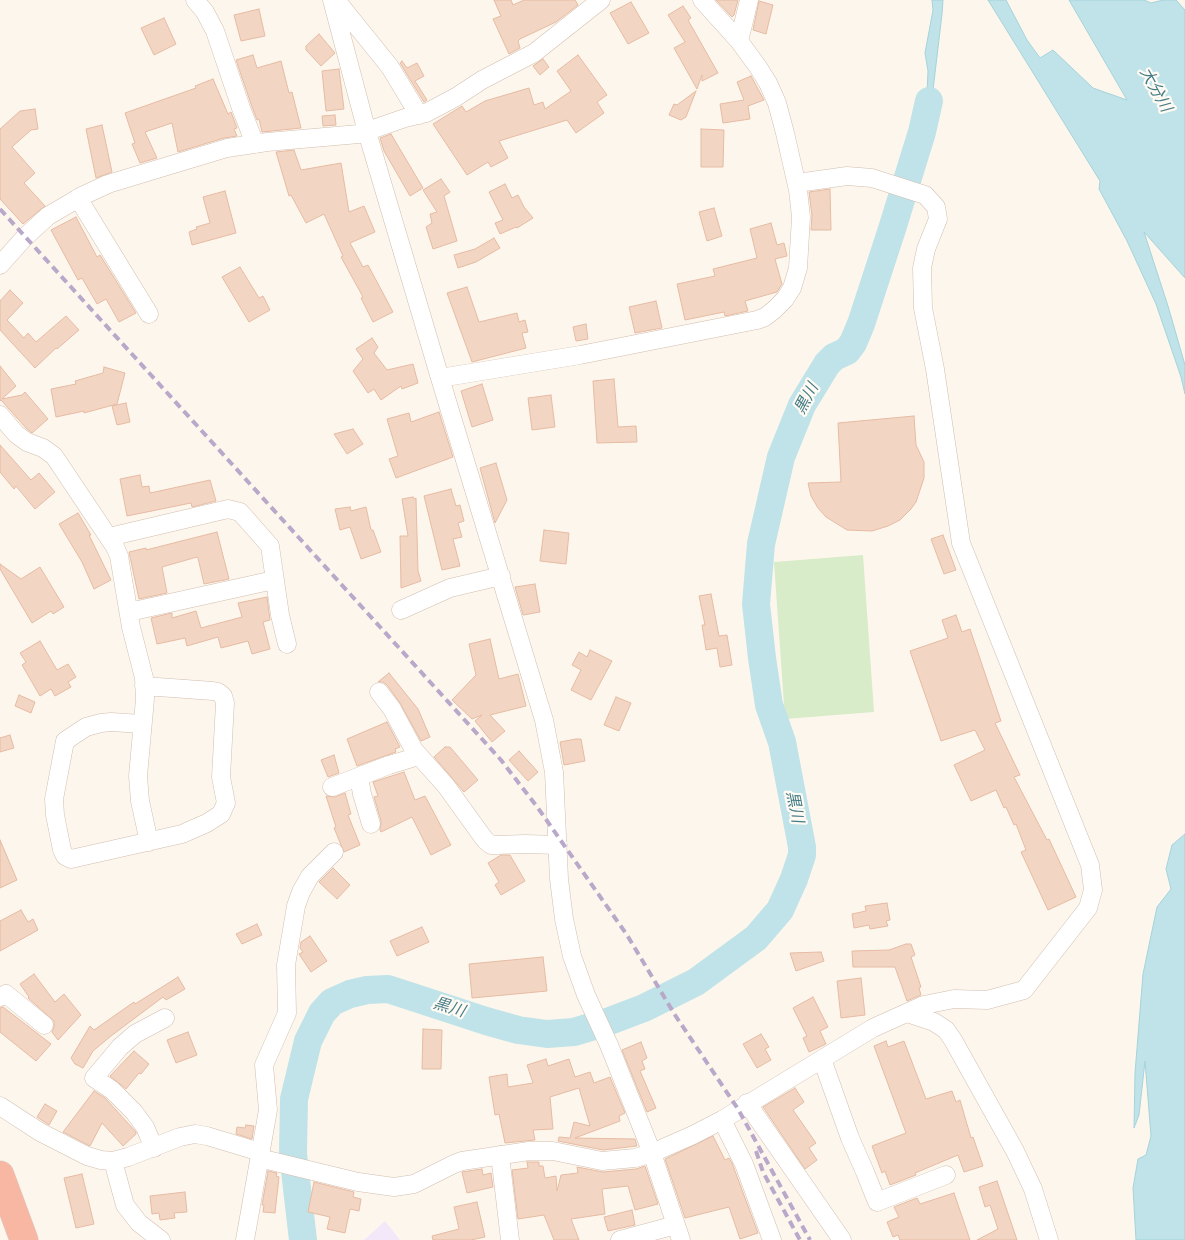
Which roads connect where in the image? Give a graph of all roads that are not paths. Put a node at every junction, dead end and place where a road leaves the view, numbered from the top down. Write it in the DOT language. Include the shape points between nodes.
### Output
graph roads {
  1 [pos="195,0"];
  2 [pos="332,0"];
  3 [pos="336,0"];
  4 [pos="601,0"];
  5 [pos="702,0"];
  6 [pos="749,0"];
  7 [pos="739,41"];
  8 [pos="419,115"];
  9 [pos="368,132"];
  10 [pos="255,144"];
  11 [pos="797,182"];
  12 [pos="78,198"];
  13 [pos="0,265"];
  14 [pos="149,314"];
  15 [pos="440,378"];
  16 [pos="0,415"];
  17 [pos="109,537"];
  18 [pos="501,576"];
  19 [pos="274,580"];
  20 [pos="401,610"];
  21 [pos="129,612"];
  22 [pos="287,644"];
  23 [pos="144,686"];
  24 [pos="379,692"];
  25 [pos="142,724"];
  26 [pos="419,756"];
  27 [pos="359,777"];
  28 [pos="332,788"];
  29 [pos="371,824"];
  30 [pos="149,842"];
  31 [pos="558,845"];
  32 [pos="334,852"];
  33 [pos="0,996"];
  34 [pos="907,1013"];
  35 [pos="165,1018"];
  36 [pos="44,1025"];
  37 [pos="822,1059"];
  38 [pos="747,1103"];
  39 [pos="0,1106"];
  40 [pos="722,1120"];
  41 [pos="154,1148"];
  42 [pos="652,1153"];
  43 [pos="500,1155"];
  44 [pos="260,1157"];
  45 [pos="113,1161"];
  46 [pos="0,1175"];
  47 [pos="946,1175"];
  48 [pos="679,1232"];
  49 [pos="24,1240"];
  50 [pos="161,1240"];
  51 [pos="245,1240"];
  52 [pos="510,1240"];
  53 [pos="620,1240"];
  54 [pos="772,1240"];
  55 [pos="842,1240"];
  56 [pos="1050,1240"];
  1 -- 10 [label="street" via="211,22"];
  2 -- 9 [label="street"];
  3 -- 8 [label="street" via="390,67"];
  4 -- 8 [label="street" via="534,53 436,109"];
  5 -- 7 [label="street"];
  6 -- 7 [label="street"];
  7 -- 11 [label="street" via="768,83 777,103"];
  8 -- 9 [label="street"];
  9 -- 10 [label="street"];
  9 -- 15 [label="street"];
  10 -- 12 [label="street" via="213,152 140,174"];
  11 -- 15 [label="street" via="800,218 798,268 785,299 764,317 589,353"];
  11 -- 34 [label="street" via="846,176 884,181 925,195 936,207 938,219 923,259 923,308 961,543 1090,865 1094,890 1088,908 1024,990 987,1000 954,998"];
  12 -- 13 [label="street" via="40,223"];
  12 -- 14 [label="street"];
  15 -- 18 [label="street"];
  16 -- 17 [label="street" via="21,438 54,456"];
  17 -- 19 [label="street" via="228,508 236,510 270,546"];
  17 -- 21 [label="street" via="119,556"];
  18 -- 20 [label="street" via="450,588"];
  18 -- 31 [label="street" via="550,745 556,788"];
  19 -- 21 [label="street"];
  19 -- 22 [label="street"];
  21 -- 23 [label="street"];
  23 -- 25 [label="street"];
  23 -- 30 [label="street" via="218,692 225,703 221,777 226,803 221,814 182,834"];
  24 -- 26 [label="street"];
  25 -- 30 [label="street" via="138,776"];
  25 -- 30 [label="street" via="101,723 67,738 63,744 54,798 55,815 62,850 71,859"];
  26 -- 27 [label="street"];
  26 -- 31 [label="street" via="446,786 488,843"];
  27 -- 28 [label="street"];
  27 -- 29 [label="street"];
  31 -- 42 [label="street" via="561,900 572,956"];
  32 -- 44 [label="street" via="310,876 296,906 286,965 287,1013 264,1065 269,1105"];
  33 -- 36 [label="street" via="6,994"];
  34 -- 37 [label="street" via="873,1028"];
  34 -- 56 [label="street" via="934,1022 953,1040 1015,1151 1033,1189"];
  35 -- 41 [label="street" via="135,1034 94,1078 112,1090 134,1112"];
  37 -- 38 [label="street"];
  37 -- 47 [label="street" via="877,1202"];
  38 -- 40 [label="street"];
  38 -- 55 [label="street"];
  39 -- 45 [label="street" via="32,1128 76,1151 96,1160"];
  40 -- 42 [label="street"];
  40 -- 54 [label="street" via="744,1164"];
  41 -- 44 [label="street" via="195,1134"];
  41 -- 45 [label="street"];
  42 -- 43 [label="street" via="607,1161 548,1151"];
  42 -- 48 [label="street"];
  43 -- 44 [label="street" via="454,1164 421,1182 401,1187 358,1182"];
  43 -- 52 [label="street"];
  44 -- 51 [label="street"];
  45 -- 50 [label="street" via="125,1205 139,1223"];
  46 -- 49 [label="highway"];
  48 -- 53 [label="street"];
}
